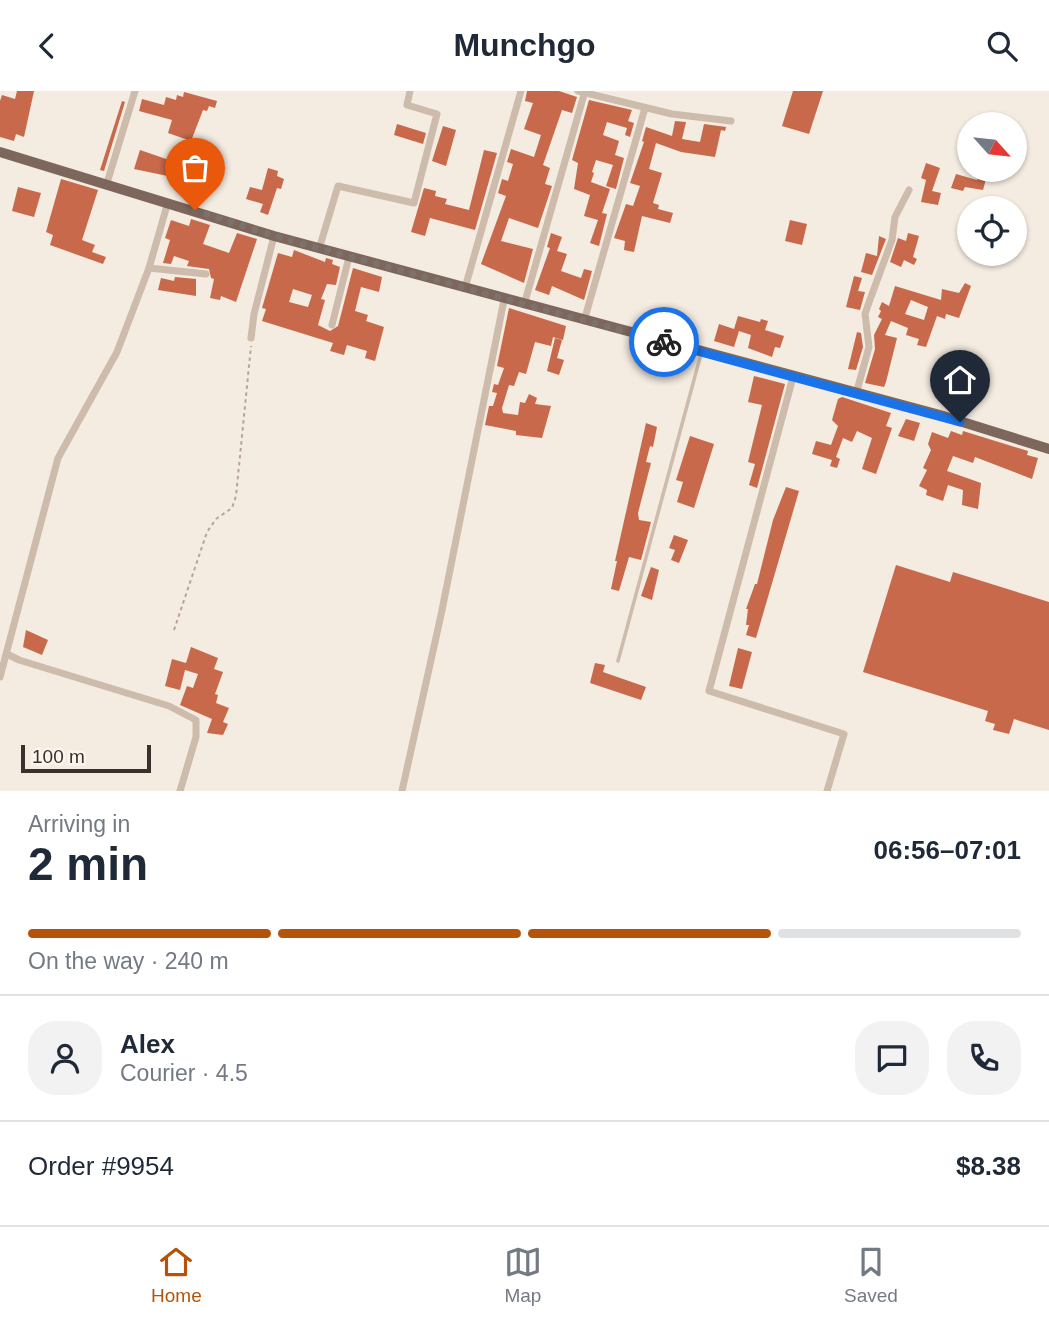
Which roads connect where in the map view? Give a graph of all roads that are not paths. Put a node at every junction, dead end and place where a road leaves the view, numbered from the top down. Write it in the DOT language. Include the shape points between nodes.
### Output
graph roads {
  1 [pos="135,91"];
  2 [pos="410,91"];
  3 [pos="521,91"];
  4 [pos="582,92"];
  5 [pos="645,108"];
  6 [pos="731,121"];
  7 [pos="0,152"];
  8 [pos="107,184"];
  9 [pos="909,190"];
  10 [pos="169,202"];
  11 [pos="274,236"];
  12 [pos="319,249"];
  13 [pos="349,257"];
  14 [pos="149,268"];
  15 [pos="206,274"];
  16 [pos="466,288"];
  17 [pos="503,300"];
  18 [pos="524,305"];
  19 [pos="584,321"];
  20 [pos="332,325"];
  21 [pos="251,338"];
  22 [pos="701,352"];
  23 [pos="793,377"];
  24 [pos="856,395"];
  25 [pos="1049,449"];
  26 [pos="7,653"];
  27 [pos="618,661"];
  28 [pos="0,677"];
  29 [pos="180,791"];
  30 [pos="402,791"];
  31 [pos="827,791"];
  1 -- 8 [label="street"];
  2 -- 12 [label="street" via="407,105 437,114 414,203 338,186"];
  3 -- 16 [label="street"];
  4 -- 5 [label="street"];
  4 -- 18 [label="street"];
  5 -- 6 [label="street"];
  5 -- 19 [label="street"];
  7 -- 8 [label="main road"];
  8 -- 10 [label="main road"];
  9 -- 24 [label="street" via="895,217 890,247 867,305 869,347"];
  10 -- 11 [label="main road"];
  10 -- 14 [label="street"];
  11 -- 12 [label="main road"];
  11 -- 21 [label="street"];
  12 -- 13 [label="main road"];
  13 -- 16 [label="main road"];
  13 -- 20 [label="street"];
  14 -- 15 [label="street"];
  14 -- 26 [label="street" via="117,352 58,458"];
  16 -- 17 [label="main road"];
  17 -- 18 [label="main road"];
  17 -- 30 [label="street"];
  18 -- 19 [label="main road"];
  19 -- 22 [label="main road"];
  22 -- 23 [label="main road"];
  22 -- 27 [label="lane"];
  23 -- 24 [label="main road"];
  23 -- 31 [label="street" via="709,691 845,734"];
  24 -- 25 [label="main road"];
  26 -- 28 [label="street"];
  26 -- 29 [label="street" via="191,716 198,728"];
}
